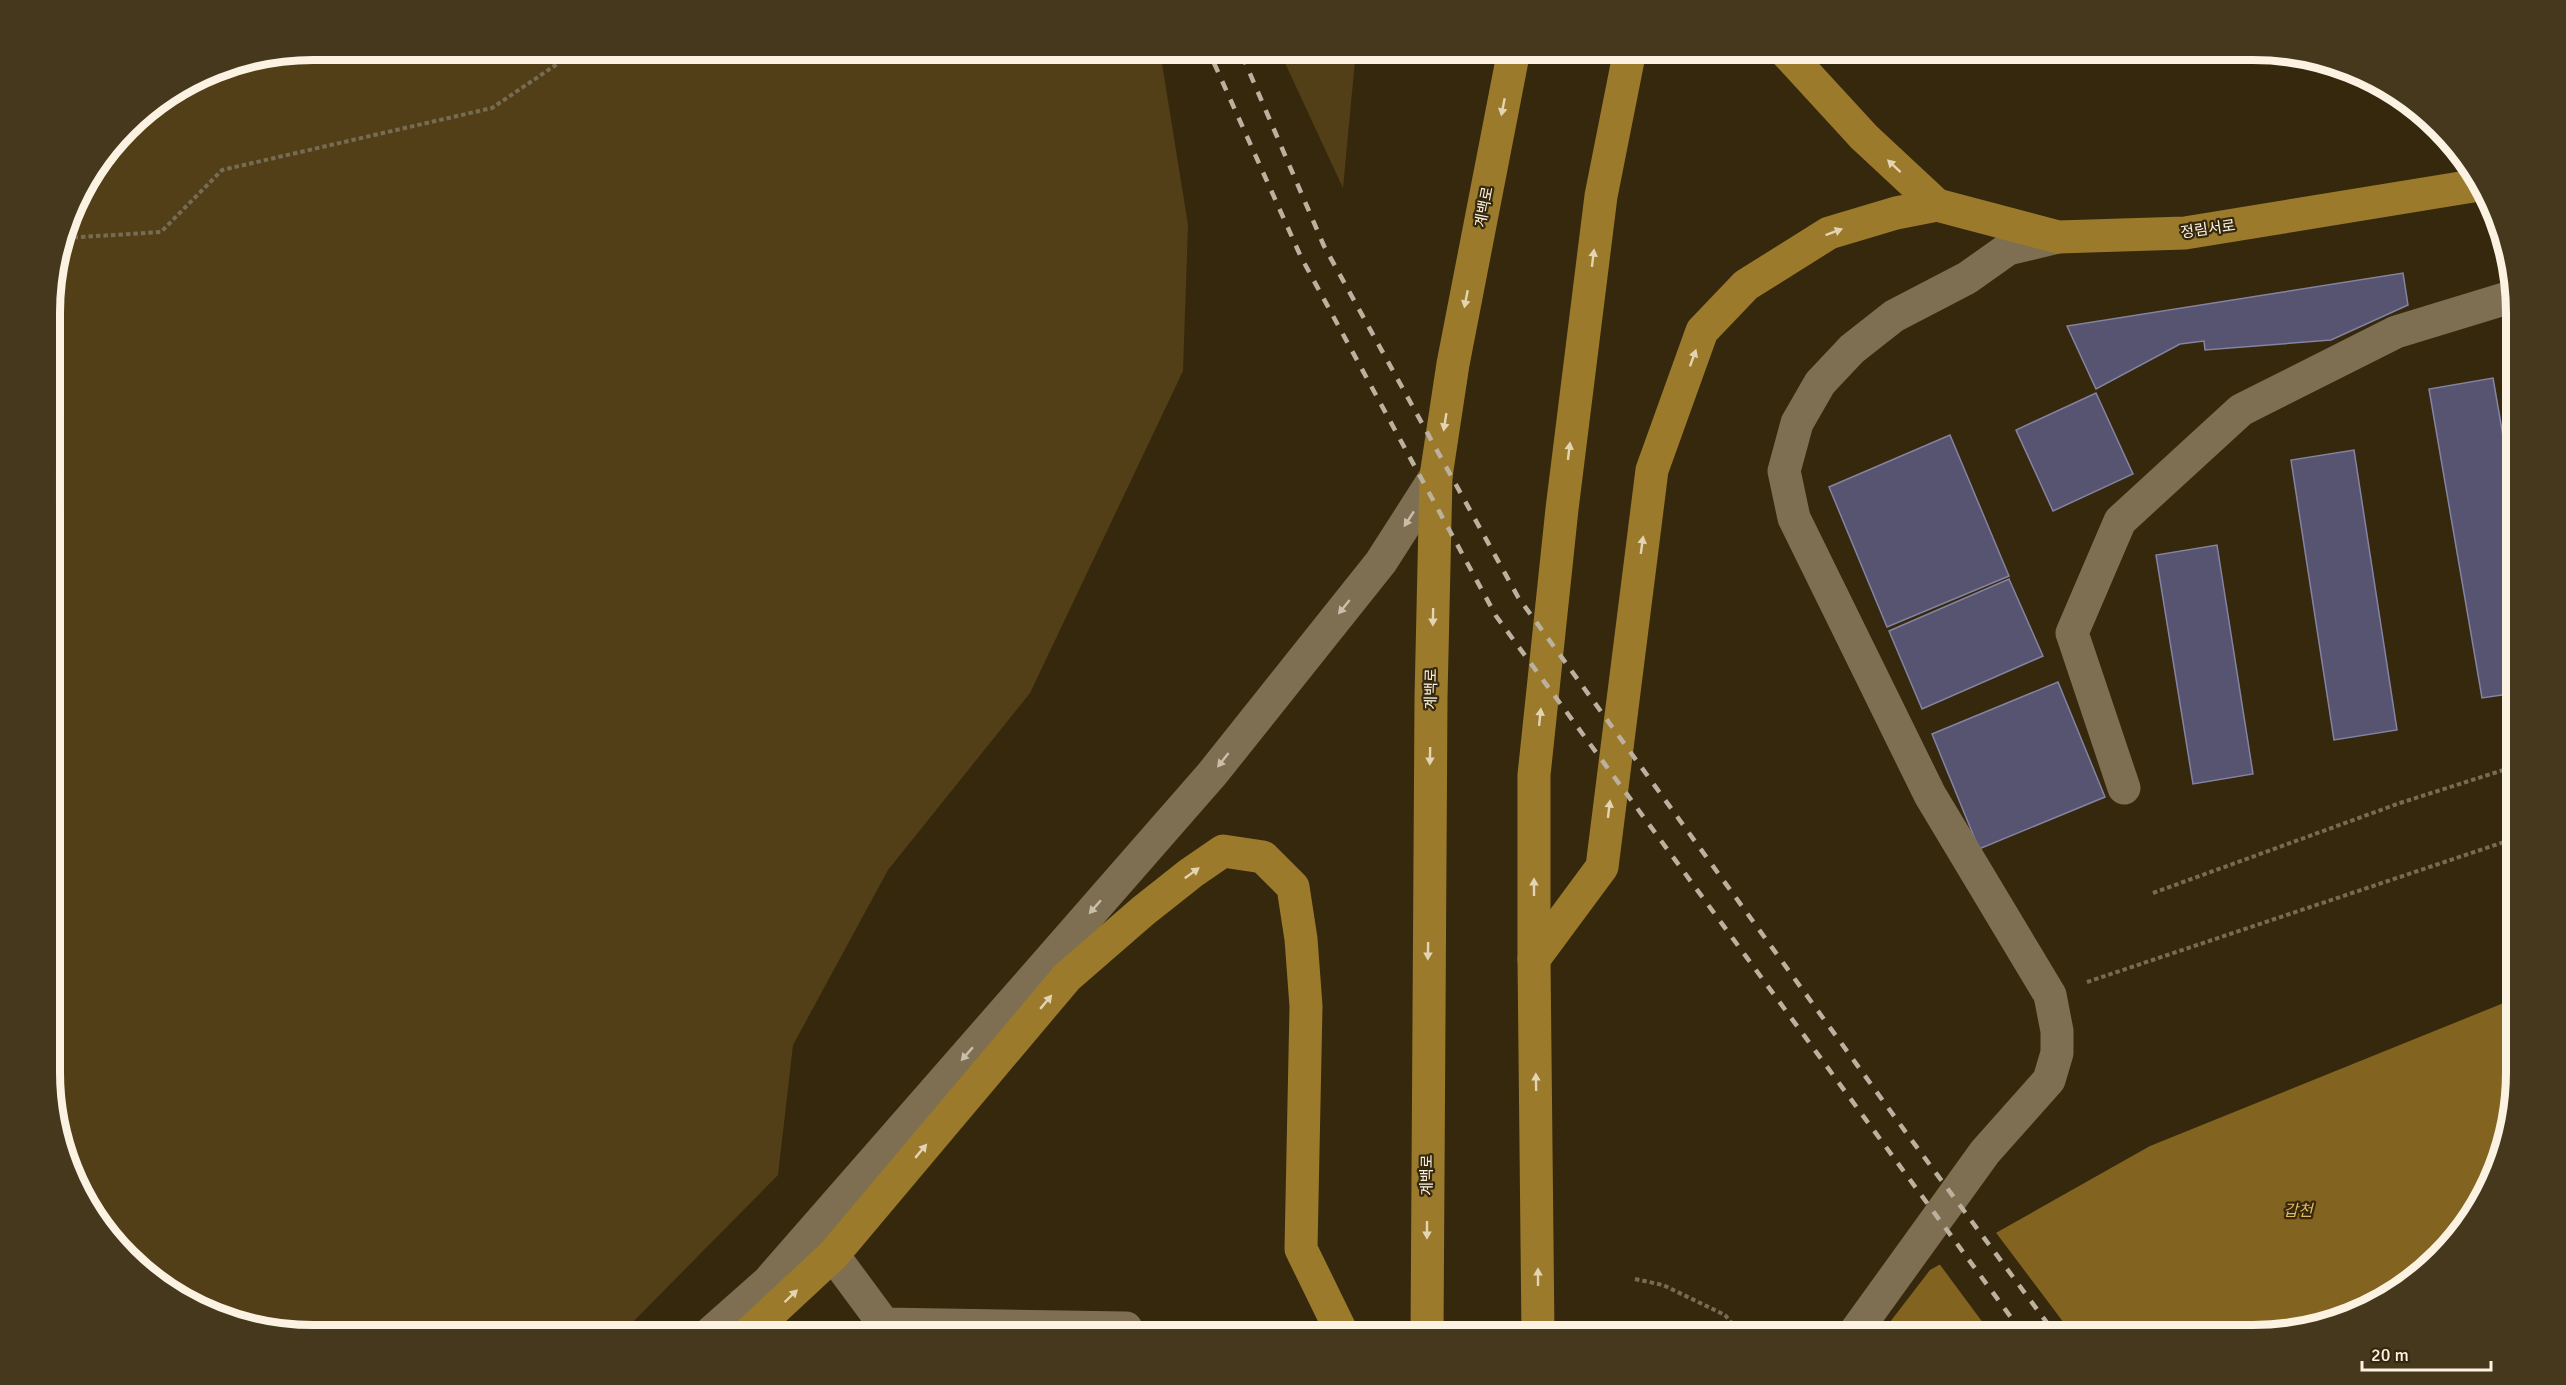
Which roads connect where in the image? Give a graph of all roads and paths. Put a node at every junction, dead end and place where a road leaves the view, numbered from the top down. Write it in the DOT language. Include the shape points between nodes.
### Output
graph roads {
  1 [pos="563,60"];
  2 [pos="1512,60"];
  3 [pos="1628,60"];
  4 [pos="1793,60"];
  5 [pos="2472,186"];
  6 [pos="1937,206"];
  7 [pos="2058,237"];
  8 [pos="72,238"];
  9 [pos="2505,300"];
  10 [pos="1437,476"];
  11 [pos="2506,769"];
  12 [pos="2124,788"];
  13 [pos="2506,841"];
  14 [pos="2153,893"];
  15 [pos="1534,959"];
  16 [pos="2050,996"];
  17 [pos="833,1256"];
  18 [pos="1635,1279"];
  19 [pos="719,1325"];
  20 [pos="758,1325"];
  21 [pos="944,1325"];
  22 [pos="1338,1325"];
  23 [pos="1426,1325"];
  24 [pos="1538,1325"];
  25 [pos="1733,1325"];
  26 [pos="1860,1325"];
  1 -- 8 [label="path" via="492,108 222,170 161,232"];
  2 -- 10 [label="main road, 계백로, one-way" via="1453,364"];
  15 -- 3 [label="main road, one-way" via="1534,775 1601,196"];
  6 -- 4 [label="main road, one-way" via="1864,137"];
  5 -- 7 [label="main road, 정림서로" via="2185,233"];
  6 -- 7 [label="main road, 정림서로"];
  15 -- 6 [label="main road, one-way" via="1602,867 1652,470 1702,331 1746,285 1829,233 1896,213"];
  7 -- 16 [label="street" via="2008,249 1967,278 1894,316 1852,349 1820,384 1797,423 1784,471 1794,518 1930,795"];
  9 -- 12 [label="street" via="2396,332 2241,410 2120,521 2072,633"];
  10 -- 19 [label="street, one-way" via="1381,562 1196,792 768,1282"];
  10 -- 23 [label="main road, 계백로, one-way" via="1431,698"];
  11 -- 14 [label="path" via="2400,803"];
  13 -- 16 [label="path"];
  24 -- 15 [label="main road, one-way"];
  16 -- 26 [label="street" via="2057,1053 2049,1080 1985,1152"];
  20 -- 17 [label="main road, one-way"];
  17 -- 21 [label="street" via="884,1324"];
  17 -- 22 [label="main road, one-way" via="1067,977 1143,911 1223,851 1263,857 1293,887 1306,1006 1302,1249"];
  18 -- 25 [label="path" via="1663,1286 1725,1315"];
}
